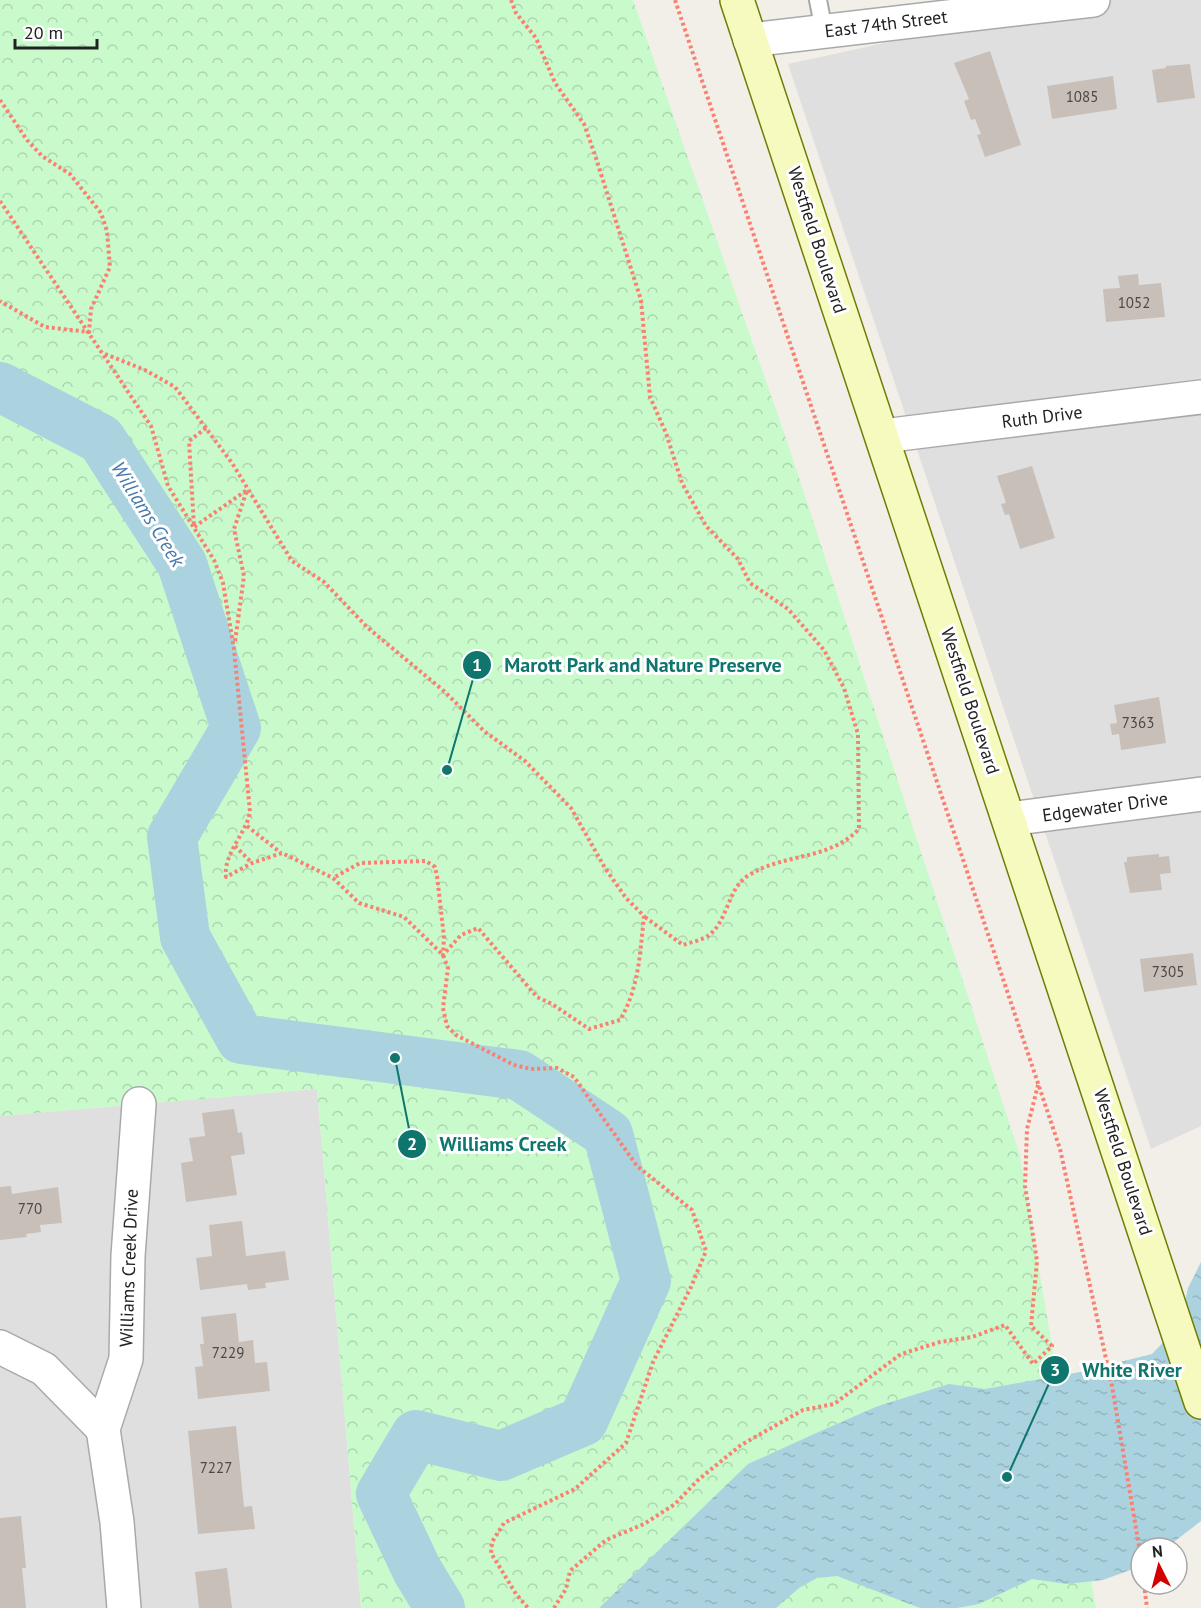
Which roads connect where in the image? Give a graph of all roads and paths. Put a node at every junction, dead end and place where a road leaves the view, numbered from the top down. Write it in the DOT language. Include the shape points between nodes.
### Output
graph roads {
  1 [pos="511,0"];
  2 [pos="675,0"];
  3 [pos="737,0"];
  4 [pos="1093,0"];
  5 [pos="955,8"];
  6 [pos="821,16"];
  7 [pos="750,40"];
  8 [pos="0,100"];
  9 [pos="0,201"];
  10 [pos="0,301"];
  11 [pos="89,332"];
  12 [pos="103,353"];
  13 [pos="1201,397"];
  14 [pos="206,428"];
  15 [pos="883,436"];
  16 [pos="247,490"];
  17 [pos="194,527"];
  18 [pos="234,649"];
  19 [pos="1201,794"];
  20 [pos="1010,819"];
  21 [pos="247,826"];
  22 [pos="235,846"];
  23 [pos="282,854"];
  24 [pos="252,863"];
  25 [pos="333,878"];
  26 [pos="644,916"];
  27 [pos="443,956"];
  28 [pos="1038,1084"];
  29 [pos="139,1104"];
  30 [pos="0,1347"];
  31 [pos="1201,1402"];
  32 [pos="104,1429"];
  33 [pos="1137,1536"];
  34 [pos="124,1608"];
  35 [pos="528,1608"];
  36 [pos="554,1608"];
  1 -- 26 [label="path" via="536,38 555,83 584,124 594,152 641,300 650,397 682,483 706,526 738,560 750,583 788,609 824,650 844,688 858,734 859,829 846,842 818,854 777,861 745,878 709,935 683,945"];
  2 -- 28 [label="path"];
  3 -- 7 [label="street, Westfield Boulevard"];
  4 -- 5 [label="street, East 74th Street"];
  5 -- 6 [label="street, East 74th Street"];
  6 -- 7 [label="street, East 74th Street"];
  7 -- 15 [label="street, Westfield Boulevard"];
  8 -- 11 [label="path" via="27,140 69,174 101,213 110,267 91,309"];
  9 -- 11 [label="path"];
  10 -- 11 [label="path" via="45,327"];
  11 -- 12 [label="path"];
  12 -- 14 [label="path" via="175,387"];
  12 -- 17 [label="path" via="151,426 168,486"];
  13 -- 15 [label="street, Ruth Drive"];
  14 -- 16 [label="path"];
  14 -- 17 [label="path" via="189,441"];
  15 -- 20 [label="street, Westfield Boulevard"];
  16 -- 17 [label="path"];
  16 -- 18 [label="path" via="234,529 244,576"];
  16 -- 26 [label="path" via="292,561 324,582 368,628 445,692 484,731 525,761 570,808 605,868"];
  17 -- 18 [label="path" via="223,583"];
  18 -- 21 [label="path" via="249,789"];
  19 -- 20 [label="street, Edgewater Drive"];
  20 -- 31 [label="street, Westfield Boulevard"];
  21 -- 22 [label="path"];
  21 -- 23 [label="path"];
  22 -- 24 [label="path"];
  22 -- 24 [label="path" via="225,869 226,877"];
  23 -- 24 [label="path"];
  23 -- 25 [label="path"];
  25 -- 27 [label="path" via="359,903 404,917"];
  25 -- 27 [label="path" via="360,863 426,861 435,867"];
  26 -- 27 [label="path" via="637,978 627,1009 620,1020 589,1029 537,997 478,928 461,935"];
  27 -- 35 [label="path" via="448,968 442,1008 447,1026 456,1035 514,1065 557,1068 574,1077 637,1166 692,1210 706,1251 653,1362 626,1443 575,1489 514,1516 497,1530 491,1553"];
  28 -- 33 [label="path" via="1060,1149 1112,1386"];
  28 -- 36 [label="path" via="1027,1129 1025,1186 1037,1261 1031,1326 1052,1346 1033,1364 1005,1325 901,1354 834,1404 803,1410 741,1445 675,1504 644,1524 606,1540 570,1571 566,1589"];
  29 -- 32 [label="street, Williams Creek Drive" via="128,1256 126,1359"];
  30 -- 32 [label="street" via="44,1369"];
  32 -- 34 [label="street, Williams Creek Drive"];
}
